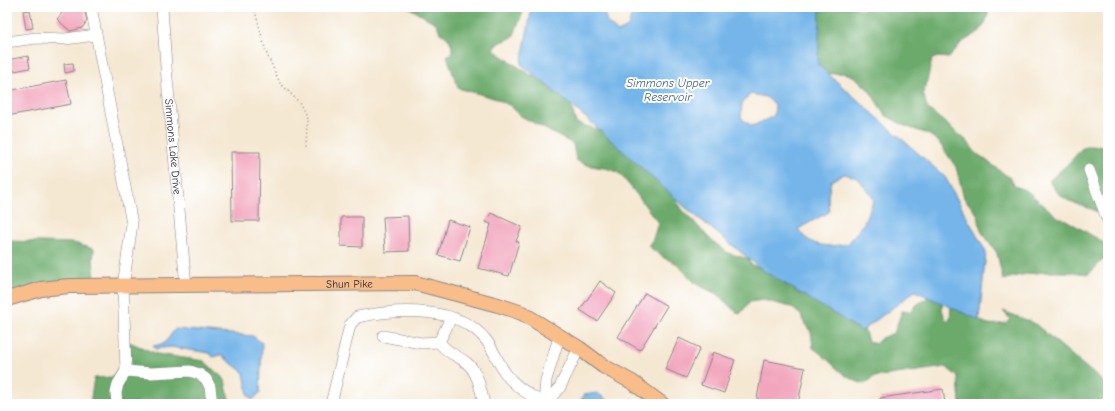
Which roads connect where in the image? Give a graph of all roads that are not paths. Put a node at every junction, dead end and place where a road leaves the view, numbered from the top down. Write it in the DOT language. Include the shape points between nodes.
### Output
graph roads {
  1 [pos="91,7"];
  2 [pos="162,7"];
  3 [pos="96,36"];
  4 [pos="7,42"];
  5 [pos="1089,170"];
  6 [pos="1108,221"];
  7 [pos="123,286"];
  8 [pos="186,286"];
  9 [pos="7,299"];
  10 [pos="451,318"];
  11 [pos="383,336"];
  12 [pos="559,337"];
  13 [pos="439,342"];
  14 [pos="579,348"];
  15 [pos="126,371"];
  16 [pos="117,404"];
  17 [pos="212,404"];
  18 [pos="331,404"];
  19 [pos="484,404"];
  20 [pos="544,404"];
  21 [pos="662,404"];
  1 -- 3 [label="street"];
  2 -- 8 [label="street, Simmons Lake Drive"];
  3 -- 4 [label="street" via="36,38"];
  3 -- 7 [label="street" via="132,224"];
  5 -- 6 [label="street"];
  7 -- 8 [label="main road, Shun Pike"];
  7 -- 9 [label="main road, Shun Pike" via="69,286"];
  7 -- 15 [label="street"];
  8 -- 12 [label="main road, Shun Pike" via="415,283 522,313"];
  10 -- 13 [label="street"];
  10 -- 18 [label="street" via="428,312 409,311 357,317 350,325"];
  10 -- 20 [label="street" via="475,329 486,340 506,374"];
  11 -- 13 [label="street" via="421,344"];
  12 -- 14 [label="main road, Shun Pike"];
  12 -- 20 [label="street" via="546,380"];
  13 -- 19 [label="street" via="450,354 468,363 479,382"];
  14 -- 20 [label="street" via="560,387"];
  14 -- 21 [label="main road, Shun Pike"];
  15 -- 16 [label="street" via="118,384"];
  15 -- 17 [label="street" via="190,371 199,374 206,379 210,388"];
}
